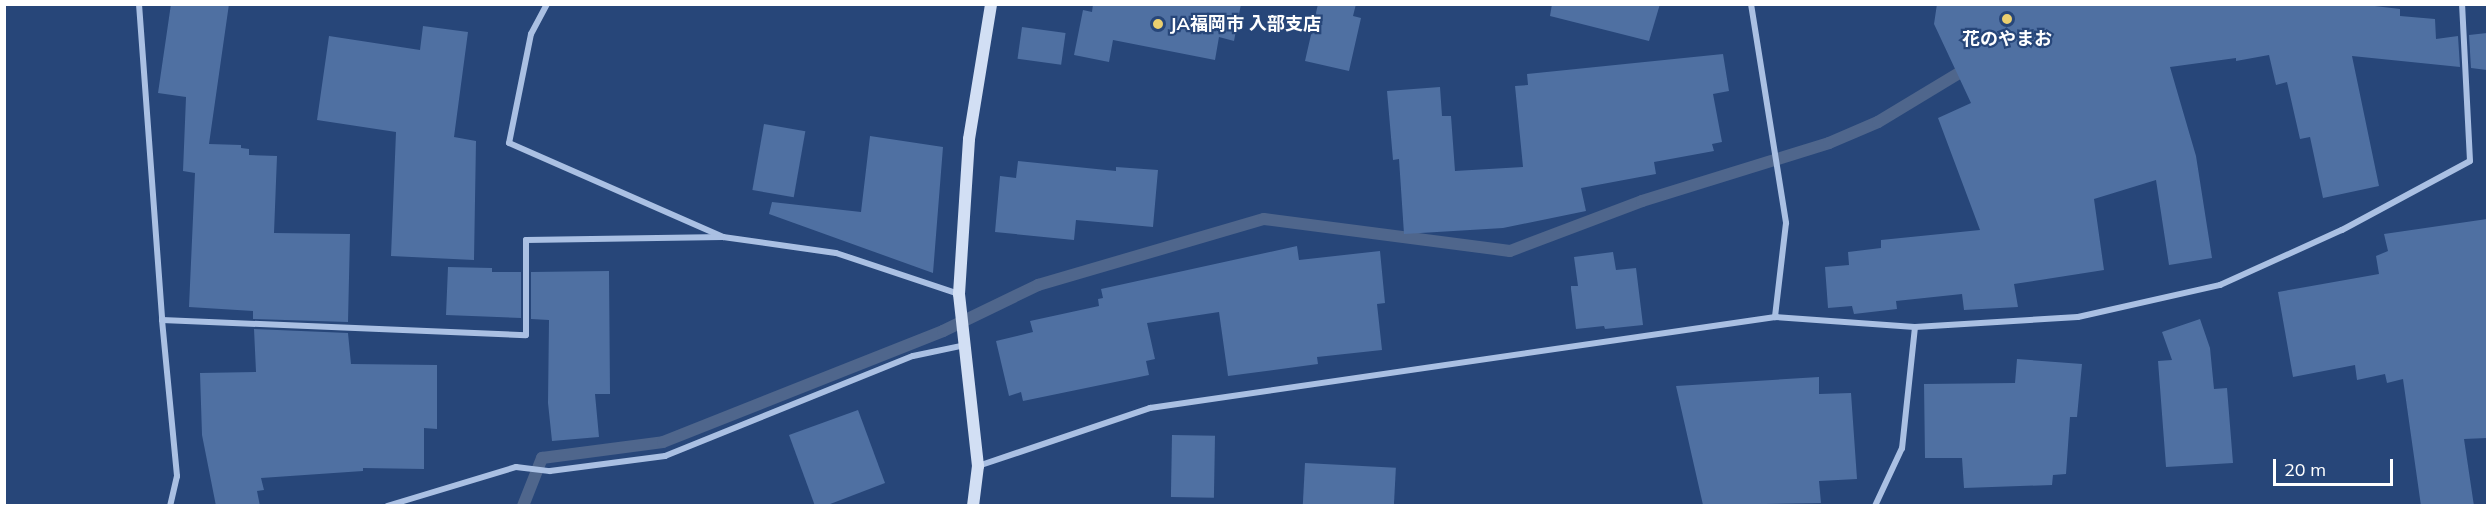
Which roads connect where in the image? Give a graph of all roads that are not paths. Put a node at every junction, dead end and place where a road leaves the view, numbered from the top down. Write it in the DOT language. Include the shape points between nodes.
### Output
graph roads {
  1 [pos="139,4"];
  2 [pos="547,4"];
  3 [pos="991,4"];
  4 [pos="1751,4"];
  5 [pos="2462,4"];
  6 [pos="723,237"];
  7 [pos="959,294"];
  8 [pos="1775,317"];
  9 [pos="162,320"];
  10 [pos="1915,327"];
  11 [pos="965,341"];
  12 [pos="978,466"];
  13 [pos="170,506"];
  14 [pos="387,506"];
  15 [pos="973,506"];
  16 [pos="1875,506"];
  1 -- 9 [label="street"];
  2 -- 6 [label="street" via="531,34 509,143"];
  3 -- 7 [label="street" via="969,139"];
  4 -- 8 [label="street" via="1786,223"];
  5 -- 10 [label="street" via="2470,161 2342,230 2220,285 2078,317"];
  6 -- 7 [label="street" via="836,253"];
  6 -- 9 [label="street" via="526,240 526,335"];
  7 -- 11 [label="street"];
  8 -- 10 [label="street"];
  8 -- 12 [label="street" via="1150,408"];
  9 -- 13 [label="street" via="177,476"];
  10 -- 16 [label="street" via="1902,448"];
  11 -- 12 [label="street"];
  11 -- 14 [label="street" via="913,356 665,456 550,471 516,467"];
  12 -- 15 [label="street"];
}
